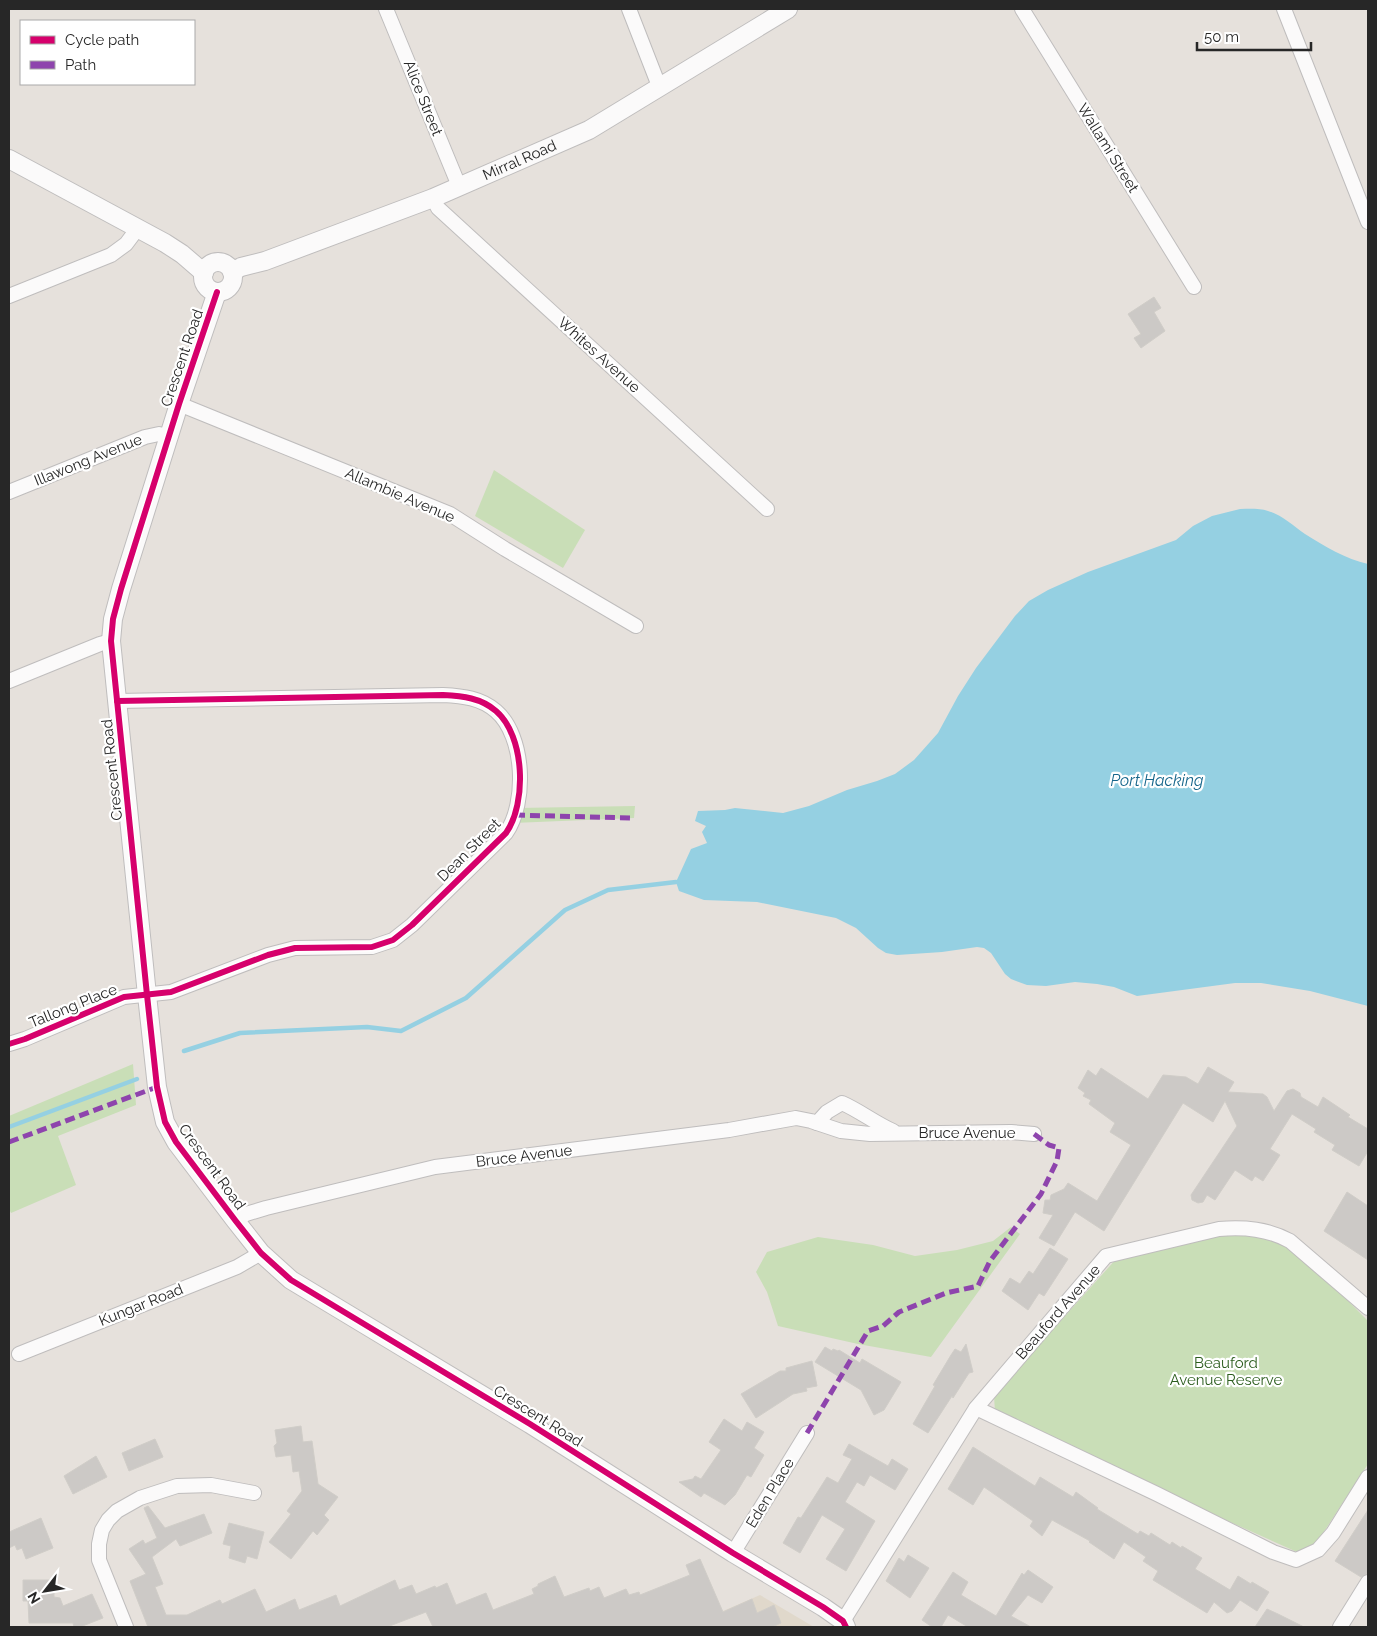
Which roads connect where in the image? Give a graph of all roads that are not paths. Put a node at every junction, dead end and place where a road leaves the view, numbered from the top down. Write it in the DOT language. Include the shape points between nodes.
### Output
graph roads {
  1 [pos="386,9"];
  2 [pos="629,9"];
  3 [pos="788,9"];
  4 [pos="1022,9"];
  5 [pos="1284,9"];
  6 [pos="659,86"];
  7 [pos="9,159"];
  8 [pos="459,186"];
  9 [pos="433,198"];
  10 [pos="1368,222"];
  11 [pos="138,228"];
  12 [pos="232,272"];
  13 [pos="204,273"];
  14 [pos="1194,287"];
  15 [pos="217,292"];
  16 [pos="9,296"];
  17 [pos="179,404"];
  18 [pos="168,436"];
  19 [pos="9,492"];
  20 [pos="768,509"];
  21 [pos="636,626"];
  22 [pos="111,641"];
  23 [pos="9,681"];
  24 [pos="117,701"];
  25 [pos="147,995"];
  26 [pos="9,1044"];
  27 [pos="818,1123"];
  28 [pos="899,1133"];
  29 [pos="1034,1134"];
  30 [pos="235,1220"];
  31 [pos="260,1252"];
  32 [pos="1368,1308"];
  33 [pos="19,1354"];
  34 [pos="976,1408"];
  35 [pos="807,1433"];
  36 [pos="1368,1477"];
  37 [pos="254,1493"];
  38 [pos="733,1554"];
  39 [pos="1368,1582"];
  40 [pos="844,1624"];
  41 [pos="126,1627"];
  42 [pos="1340,1627"];
  1 -- 8 [label="street, Alice Street"];
  2 -- 6 [label="street"];
  3 -- 6 [label="street, Mirral Road"];
  4 -- 14 [label="street, Wallami Street"];
  5 -- 10 [label="street"];
  6 -- 8 [label="street, Mirral Road" via="589,130"];
  7 -- 11 [label="street"];
  8 -- 9 [label="street, Mirral Road"];
  9 -- 12 [label="street, Mirral Road"];
  9 -- 20 [label="street, Whites Avenue" via="438,208"];
  11 -- 13 [label="street" via="182,254"];
  11 -- 16 [label="street" via="126,244 111,254"];
  12 -- 13 [label="street" via="227,265 218,262 209,265"];
  12 -- 15 [label="street" via="230,286"];
  13 -- 15 [label="street" via="206,285"];
  15 -- 17 [label="street, Crescent Road"];
  17 -- 18 [label="street, Crescent Road"];
  17 -- 21 [label="street, Allambie Avenue" via="450,514"];
  18 -- 19 [label="street, Illawong Avenue" via="145,437"];
  18 -- 22 [label="street, Crescent Road" via="121,589"];
  22 -- 23 [label="street"];
  22 -- 24 [label="street, Crescent Road"];
  24 -- 25 [label="street, Crescent Road"];
  24 -- 25 [label="street, Dean Street" via="467,696 498,712 514,739 518,757 520,788 513,823 412,925 393,940 372,947 295,948 171,992"];
  25 -- 26 [label="street, Tallong Place" via="124,997"];
  25 -- 30 [label="street, Crescent Road" via="157,1087 165,1122 176,1142"];
  27 -- 28 [label="street, Bruce Avenue" via="841,1131"];
  27 -- 28 [label="street, Bruce Avenue" via="827,1112 842,1103 876,1124"];
  27 -- 30 [label="street, Bruce Avenue" via="796,1118 729,1130 435,1167 266,1208"];
  28 -- 29 [label="street, Bruce Avenue"];
  30 -- 31 [label="street, Crescent Road"];
  31 -- 33 [label="street, Kungar Road" via="237,1267"];
  31 -- 38 [label="street, Crescent Road" via="291,1280 530,1424"];
  32 -- 34 [label="street, Beauford Avenue" via="1290,1241 1256,1229 1219,1229 1106,1256"];
  34 -- 36 [label="street" via="1273,1552 1296,1560 1318,1550 1333,1533"];
  34 -- 40 [label="street, Beauford Avenue"];
  35 -- 38 [label="street, Eden Place"];
  37 -- 41 [label="street" via="211,1485 177,1486 140,1498 116,1511 102,1530 99,1560"];
  38 -- 40 [label="street, Crescent Road" via="823,1607"];
  39 -- 42 [label="street"];
}
